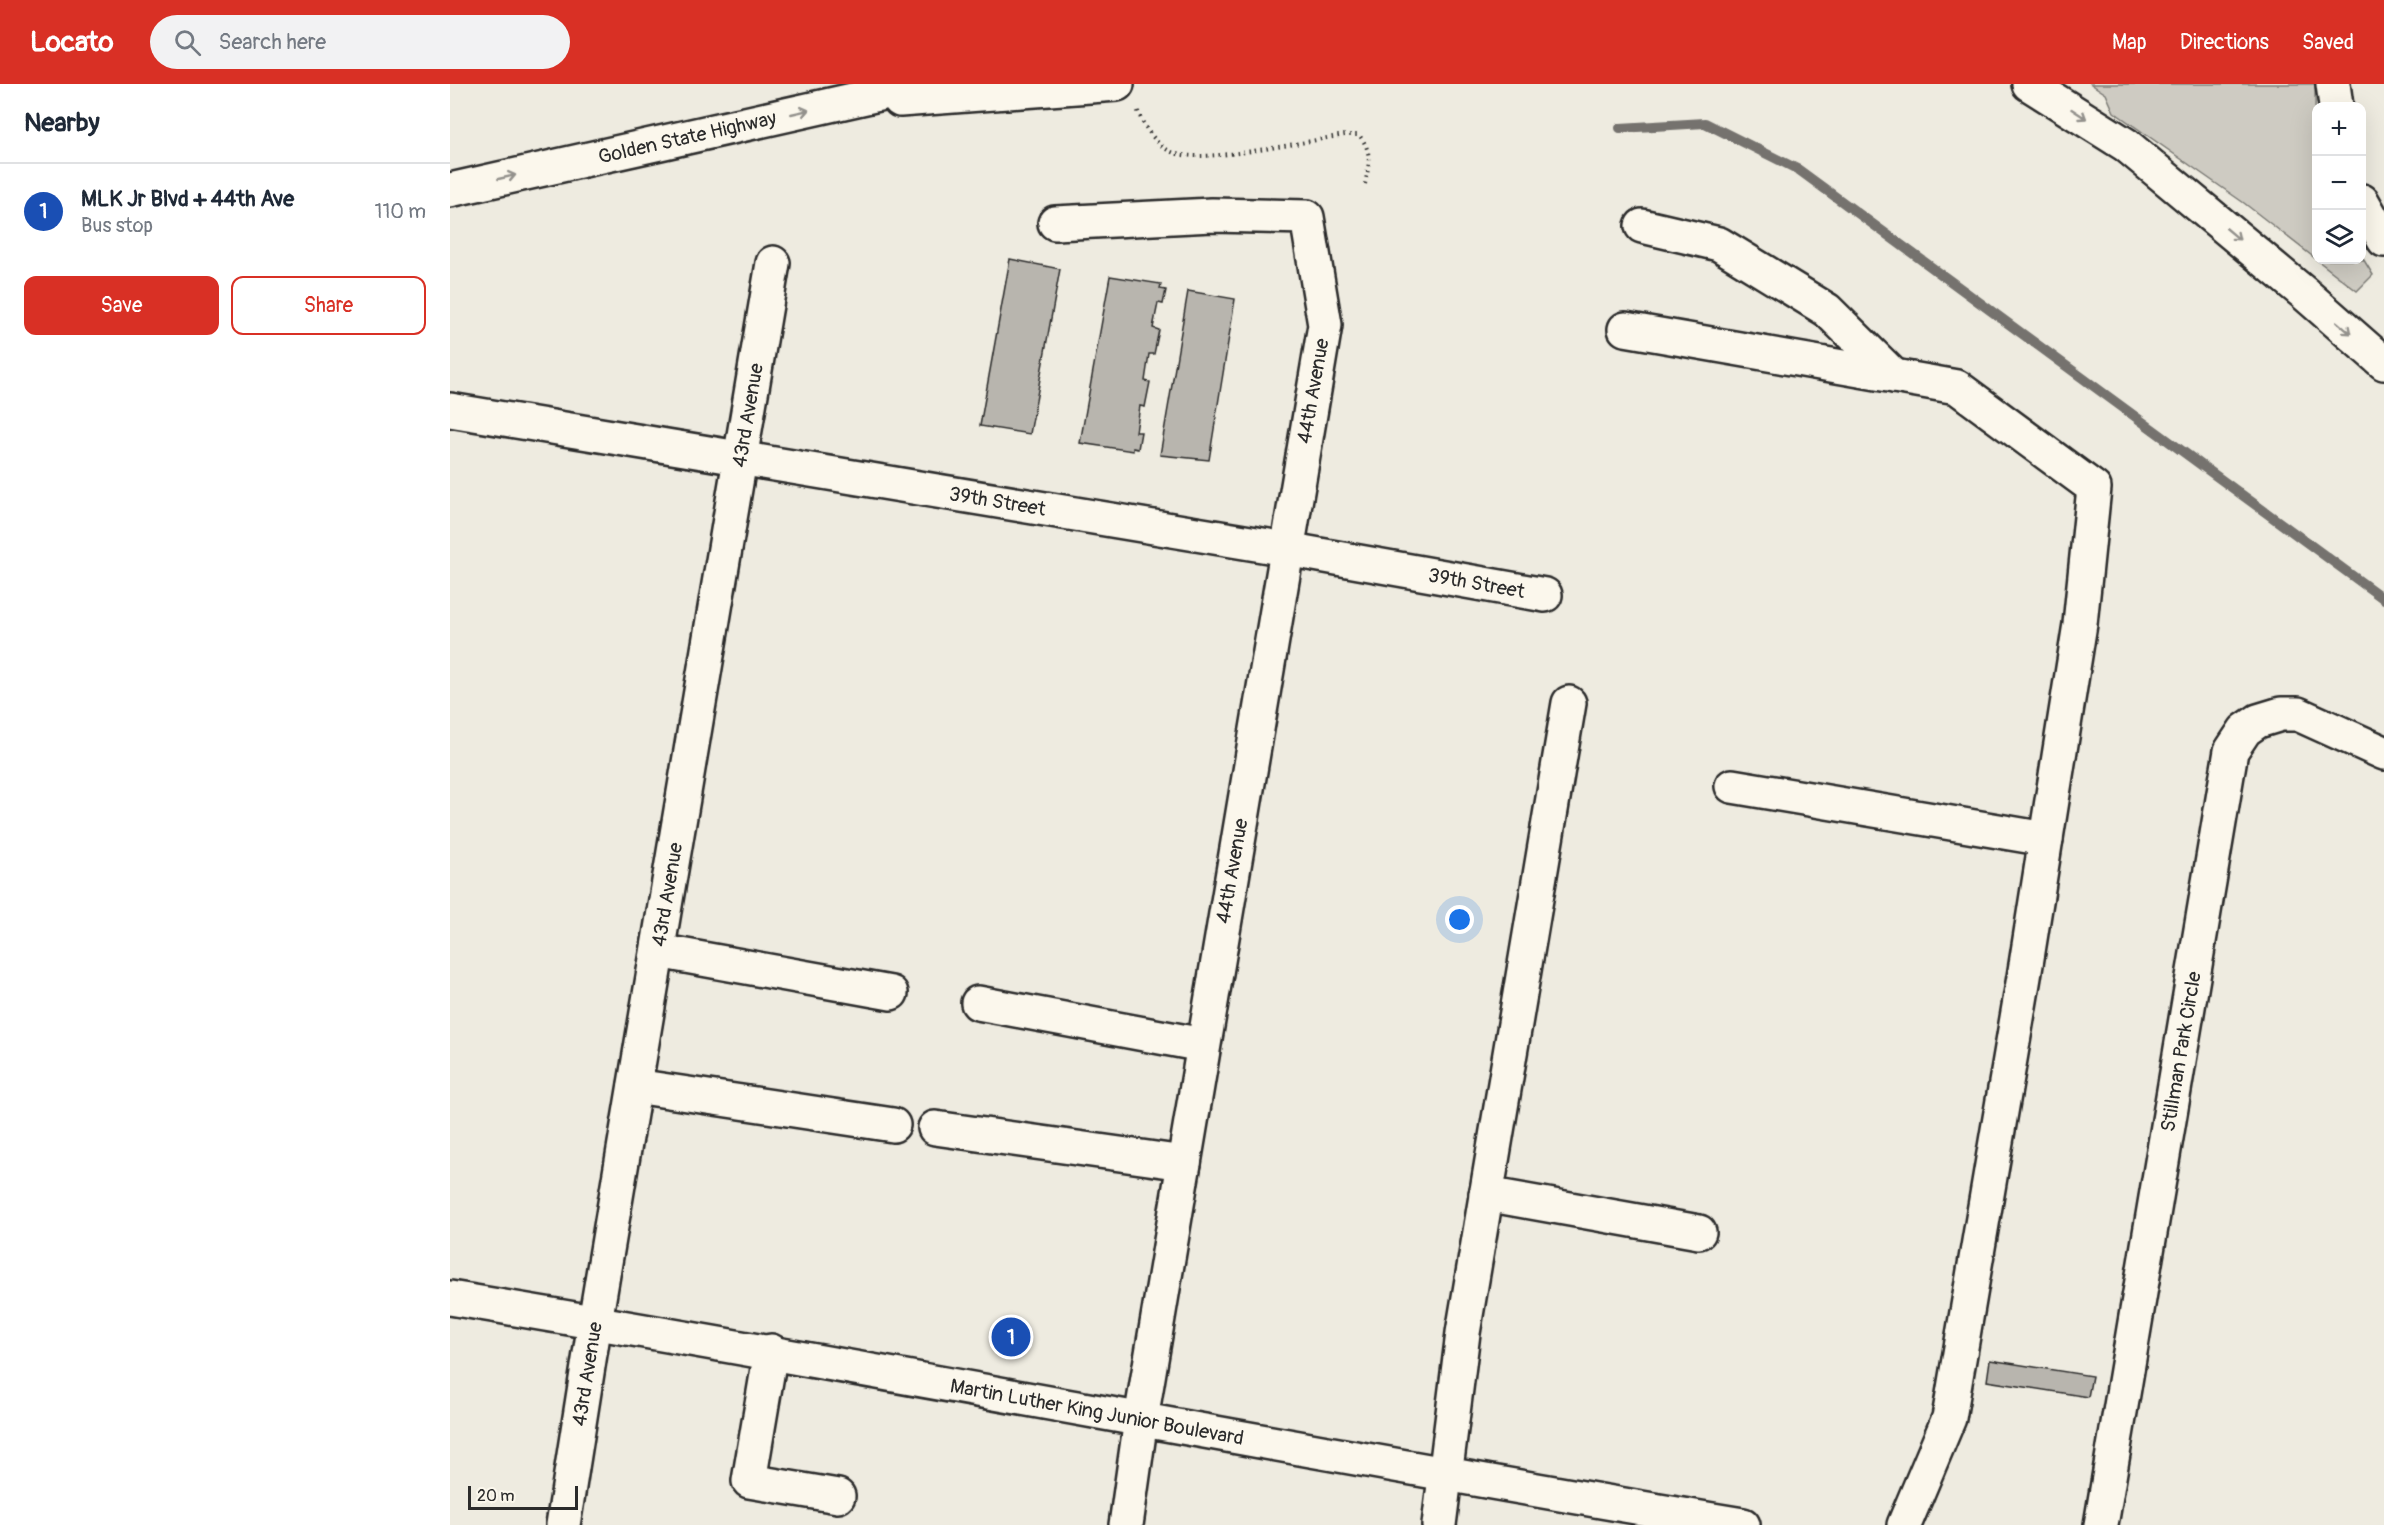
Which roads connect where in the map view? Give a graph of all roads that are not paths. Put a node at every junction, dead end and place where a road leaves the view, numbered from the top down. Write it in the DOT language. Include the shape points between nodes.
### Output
graph roads {
  1 [pos="924,84"];
  2 [pos="2029,84"];
  3 [pos="2333,84"];
  4 [pos="1127,94"];
  5 [pos="2335,102"];
  6 [pos="832,104"];
  7 [pos="450,190"];
  8 [pos="2366,209"];
  9 [pos="1055,223"];
  10 [pos="1642,226"];
  11 [pos="2384,240"];
  12 [pos="773,264"];
  13 [pos="1625,329"];
  14 [pos="2384,363"];
  15 [pos="1894,376"];
  16 [pos="450,410"];
  17 [pos="741,458"];
  18 [pos="1286,549"];
  19 [pos="1545,595"];
  20 [pos="1569,703"];
  21 [pos="2384,753"];
  22 [pos="1732,786"];
  23 [pos="2046,839"];
  24 [pos="658,951"];
  25 [pos="891,993"];
  26 [pos="978,1003"];
  27 [pos="1203,1045"];
  28 [pos="635,1086"];
  29 [pos="892,1125"];
  30 [pos="935,1128"];
  31 [pos="1184,1163"];
  32 [pos="1486,1194"];
  33 [pos="1699,1232"];
  34 [pos="450,1298"];
  35 [pos="595,1322"];
  36 [pos="771,1351"];
  37 [pos="1141,1419"];
  38 [pos="1446,1473"];
  39 [pos="838,1496"];
  40 [pos="1679,1520"];
  41 [pos="563,1525"];
  42 [pos="1126,1525"];
  43 [pos="1439,1525"];
  44 [pos="1743,1525"];
  45 [pos="1904,1525"];
  46 [pos="2101,1525"];
  1 -- 6 [label="main road, Golden State Highway"];
  2 -- 14 [label="main road, one-way" via="2126,145"];
  3 -- 5 [label="main road"];
  4 -- 6 [label="main road"];
  7 -- 6 [label="main road, Golden State Highway, one-way"];
  8 -- 11 [label="main road"];
  9 -- 18 [label="main road, 44th Avenue" via="1212,214 1307,217 1324,326"];
  10 -- 15 [label="main road" via="1719,244 1827,310"];
  12 -- 17 [label="main road, 43rd Avenue"];
  13 -- 15 [label="main road"];
  15 -- 23 [label="main road" via="1957,387 2094,488 2080,624"];
  16 -- 17 [label="main road, 39th Street"];
  17 -- 18 [label="main road, 39th Street"];
  17 -- 24 [label="main road, 43rd Avenue"];
  18 -- 19 [label="main road, 39th Street"];
  18 -- 27 [label="main road, 44th Avenue"];
  20 -- 32 [label="main road"];
  21 -- 46 [label="main road, Stillman Park Circle" via="2298,714 2258,721 2245,730 2231,751"];
  22 -- 23 [label="main road"];
  23 -- 45 [label="main road" via="1949,1418"];
  24 -- 25 [label="main road"];
  24 -- 28 [label="main road, 43rd Avenue"];
  26 -- 27 [label="main road"];
  27 -- 31 [label="main road, 44th Avenue"];
  28 -- 29 [label="main road"];
  28 -- 35 [label="main road, 43rd Avenue"];
  30 -- 31 [label="main road"];
  31 -- 37 [label="main road, 44th Avenue"];
  32 -- 33 [label="main road"];
  32 -- 38 [label="main road"];
  34 -- 35 [label="main road, Martin Luther King Junior Boulevard"];
  35 -- 36 [label="main road, Martin Luther King Junior Boulevard"];
  35 -- 41 [label="main road, 43rd Avenue"];
  36 -- 37 [label="main road, Martin Luther King Junior Boulevard"];
  36 -- 39 [label="main road" via="749,1481"];
  37 -- 38 [label="main road, Martin Luther King Junior Boulevard"];
  37 -- 42 [label="main road, 44th Avenue"];
  38 -- 40 [label="main road, Martin Luther King Junior Boulevard"];
  38 -- 43 [label="main road"];
  40 -- 44 [label="main road, Martin Luther King Junior Boulevard"];
}
